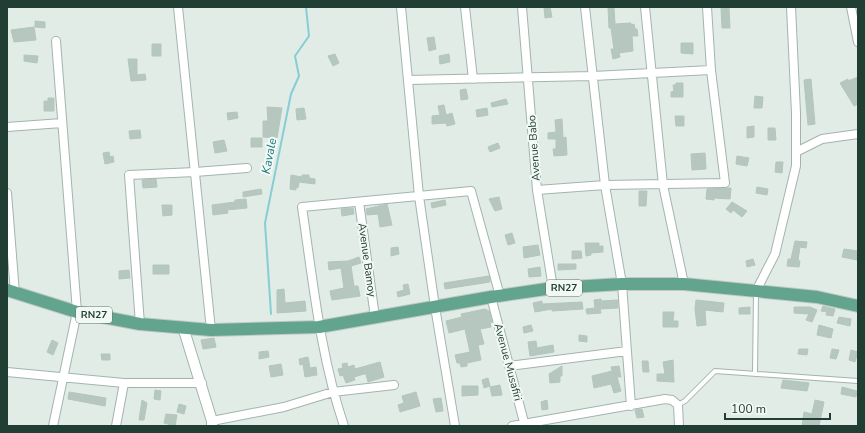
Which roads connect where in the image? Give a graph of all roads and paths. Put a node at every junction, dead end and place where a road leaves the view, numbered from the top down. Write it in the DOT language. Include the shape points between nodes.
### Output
graph roads {
  1 [pos="178,7"];
  2 [pos="400,7"];
  3 [pos="465,7"];
  4 [pos="522,7"];
  5 [pos="585,7"];
  6 [pos="645,7"];
  7 [pos="707,7"];
  8 [pos="791,7"];
  9 [pos="854,8"];
  10 [pos="56,41"];
  11 [pos="858,42"];
  12 [pos="711,70"];
  13 [pos="652,74"];
  14 [pos="593,76"];
  15 [pos="529,78"];
  16 [pos="473,79"];
  17 [pos="408,80"];
  18 [pos="62,123"];
  19 [pos="7,128"];
  20 [pos="858,134"];
  21 [pos="796,152"];
  22 [pos="247,168"];
  23 [pos="195,172"];
  24 [pos="605,185"];
  25 [pos="663,185"];
  26 [pos="537,190"];
  27 [pos="7,193"];
  28 [pos="420,196"];
  29 [pos="360,202"];
  30 [pos="622,284"];
  31 [pos="684,284"];
  32 [pos="553,288"];
  33 [pos="11,291"];
  34 [pos="756,291"];
  35 [pos="496,297"];
  36 [pos="858,306"];
  37 [pos="435,307"];
  38 [pos="77,312"];
  39 [pos="376,317"];
  40 [pos="140,324"];
  41 [pos="183,327"];
  42 [pos="319,327"];
  43 [pos="211,330"];
  44 [pos="627,351"];
  45 [pos="509,366"];
  46 [pos="7,372"];
  47 [pos="755,374"];
  48 [pos="63,376"];
  49 [pos="858,381"];
  50 [pos="124,383"];
  51 [pos="202,383"];
  52 [pos="394,385"];
  53 [pos="333,392"];
  54 [pos="678,405"];
  55 [pos="631,406"];
  56 [pos="212,423"];
  57 [pos="524,425"];
  58 [pos="54,426"];
  59 [pos="116,426"];
  60 [pos="344,426"];
  61 [pos="455,426"];
  62 [pos="512,426"];
  63 [pos="679,426"];
  1 -- 23 [label="street"];
  2 -- 17 [label="street"];
  3 -- 16 [label="street"];
  4 -- 15 [label="street, Avenue Babo"];
  5 -- 14 [label="street"];
  6 -- 13 [label="street"];
  7 -- 12 [label="street"];
  8 -- 21 [label="street"];
  9 -- 11 [label="street"];
  10 -- 18 [label="street"];
  12 -- 13 [label="street"];
  12 -- 25 [label="street" via="725,183"];
  13 -- 14 [label="street"];
  13 -- 25 [label="street"];
  14 -- 15 [label="street"];
  14 -- 24 [label="street"];
  15 -- 16 [label="street"];
  15 -- 26 [label="street, Avenue Babo"];
  16 -- 17 [label="street"];
  17 -- 28 [label="street"];
  18 -- 19 [label="street"];
  18 -- 38 [label="street"];
  20 -- 21 [label="street" via="822,139"];
  21 -- 34 [label="street" via="796,166 775,254"];
  22 -- 23 [label="street"];
  23 -- 40 [label="street" via="129,175"];
  23 -- 43 [label="street"];
  24 -- 25 [label="street"];
  24 -- 26 [label="street"];
  24 -- 30 [label="street"];
  25 -- 31 [label="street"];
  26 -- 32 [label="street, Avenue Babo"];
  27 -- 33 [label="street"];
  28 -- 29 [label="street"];
  28 -- 35 [label="street, Avenue Musafiri" via="471,191"];
  28 -- 37 [label="street"];
  29 -- 39 [label="street, Avenue Bamoy"];
  29 -- 42 [label="street" via="302,207"];
  30 -- 31 [label="main road, RN27"];
  30 -- 32 [label="main road, RN27"];
  30 -- 44 [label="street"];
  31 -- 34 [label="main road, RN27"];
  32 -- 35 [label="main road, RN27"];
  33 -- 38 [label="main road, RN27"];
  34 -- 36 [label="main road, RN27" via="817,297"];
  34 -- 47 [label="lane"];
  35 -- 37 [label="main road, RN27"];
  35 -- 45 [label="street, Avenue Musafiri"];
  37 -- 39 [label="main road, RN27"];
  37 -- 61 [label="street"];
  38 -- 40 [label="main road, RN27"];
  38 -- 48 [label="street"];
  39 -- 42 [label="main road, RN27"];
  40 -- 41 [label="main road, RN27"];
  41 -- 43 [label="main road, RN27"];
  41 -- 51 [label="street"];
  42 -- 43 [label="main road, RN27"];
  42 -- 53 [label="street"];
  44 -- 45 [label="street"];
  44 -- 55 [label="street"];
  45 -- 57 [label="street, Avenue Musafiri"];
  46 -- 48 [label="street"];
  47 -- 49 [label="lane"];
  47 -- 54 [label="lane" via="715,371"];
  48 -- 50 [label="street"];
  48 -- 58 [label="street"];
  50 -- 51 [label="street"];
  50 -- 59 [label="street"];
  51 -- 56 [label="street"];
  52 -- 53 [label="street"];
  53 -- 56 [label="street" via="284,407"];
  53 -- 60 [label="street"];
  54 -- 55 [label="street" via="672,400 665,399"];
  54 -- 63 [label="street"];
  55 -- 57 [label="street"];
  57 -- 62 [label="street"];
}
